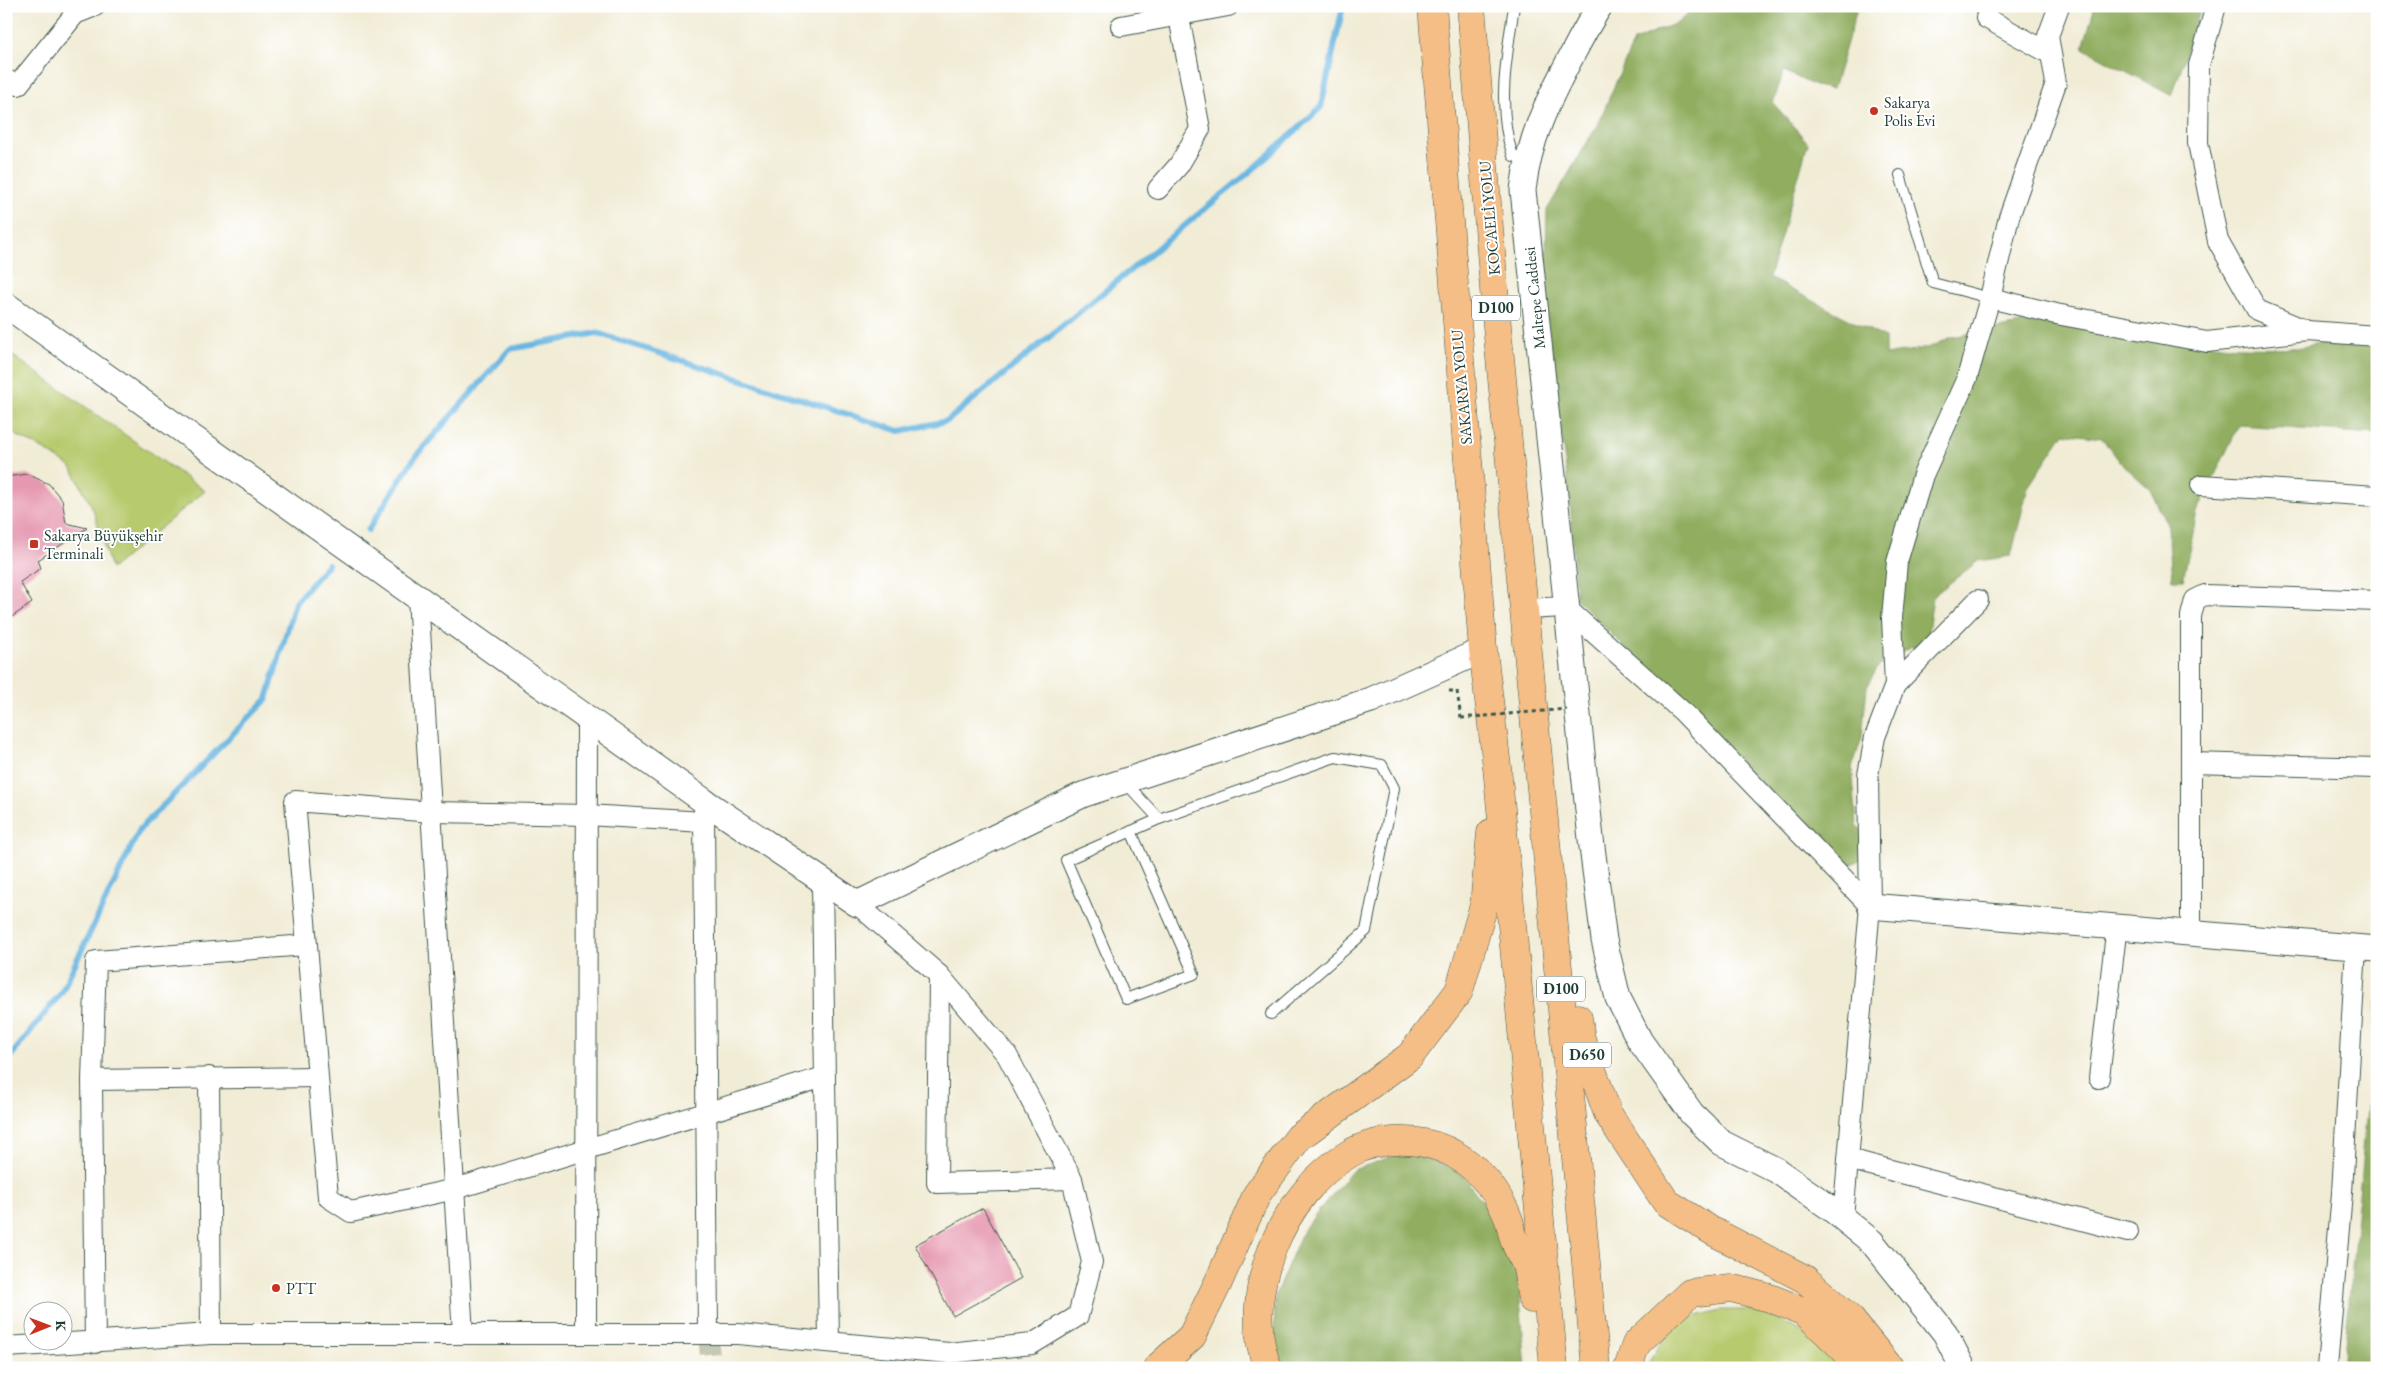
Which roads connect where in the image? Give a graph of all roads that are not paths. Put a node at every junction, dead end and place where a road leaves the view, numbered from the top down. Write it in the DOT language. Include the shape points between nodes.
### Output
graph roads {
  1 [pos="95,6"];
  2 [pos="1228,6"];
  3 [pos="1432,6"];
  4 [pos="1471,6"];
  5 [pos="1514,6"];
  6 [pos="1600,6"];
  7 [pos="2059,6"];
  8 [pos="2216,6"];
  9 [pos="1178,11"];
  10 [pos="1986,18"];
  11 [pos="1121,26"];
  12 [pos="2049,53"];
  13 [pos="6,80"];
  14 [pos="1526,160"];
  15 [pos="1900,175"];
  16 [pos="1158,188"];
  17 [pos="1990,298"];
  18 [pos="6,306"];
  19 [pos="2307,331"];
  20 [pos="2377,336"];
  21 [pos="2201,485"];
  22 [pos="2377,496"];
  23 [pos="418,597"];
  24 [pos="1978,600"];
  25 [pos="2377,601"];
  26 [pos="1565,606"];
  27 [pos="1526,609"];
  28 [pos="1483,650"];
  29 [pos="1895,685"];
  30 [pos="587,716"];
  31 [pos="2191,763"];
  32 [pos="1497,767"];
  33 [pos="2377,768"];
  34 [pos="1125,781"];
  35 [pos="433,812"];
  36 [pos="704,812"];
  37 [pos="587,816"];
  38 [pos="1159,819"];
  39 [pos="1130,831"];
  40 [pos="822,882"];
  41 [pos="857,904"];
  42 [pos="1870,906"];
  43 [pos="2117,925"];
  44 [pos="2191,932"];
  45 [pos="306,944"];
  46 [pos="2366,948"];
  47 [pos="939,975"];
  48 [pos="1271,1014"];
  49 [pos="317,1076"];
  50 [pos="209,1077"];
  51 [pos="824,1077"];
  52 [pos="2099,1078"];
  53 [pos="92,1080"];
  54 [pos="706,1113"];
  55 [pos="586,1149"];
  56 [pos="1848,1159"];
  57 [pos="1072,1179"];
  58 [pos="455,1189"];
  59 [pos="1843,1218"];
  60 [pos="2128,1232"];
  61 [pos="211,1334"];
  62 [pos="464,1334"];
  63 [pos="586,1334"];
  64 [pos="708,1334"];
  65 [pos="829,1342"];
  66 [pos="95,1343"];
  67 [pos="6,1347"];
  68 [pos="1157,1368"];
  69 [pos="1268,1368"];
  70 [pos="1545,1368"];
  71 [pos="1554,1368"];
  72 [pos="1596,1368"];
  73 [pos="1628,1368"];
  74 [pos="1859,1368"];
  75 [pos="1890,1368"];
  76 [pos="1963,1368"];
  77 [pos="2328,1368"];
  1 -- 13 [label="street" via="75,14 18,86"];
  2 -- 9 [label="street"];
  3 -- 28 [label="highway, SAKARYA YOLU / D100"];
  4 -- 27 [label="highway, KOCAELİ YOLU / D100" via="1497,326"];
  5 -- 14 [label="lane" via="1504,79 1506,137 1513,156"];
  6 -- 14 [label="street, Maltepe Caddesi" via="1550,97"];
  7 -- 12 [label="street" via="2048,36"];
  8 -- 19 [label="street" via="2199,65 2198,143 2218,241 2257,310"];
  9 -- 11 [label="street"];
  9 -- 16 [label="street" via="1200,129 1180,166"];
  10 -- 12 [label="street"];
  12 -- 17 [label="street" via="2056,83 2009,217"];
  14 -- 26 [label="street, Maltepe Caddesi" via="1523,190"];
  15 -- 17 [label="lane" via="1933,283"];
  17 -- 19 [label="street" via="2056,314 2207,342"];
  17 -- 29 [label="street" via="1967,378 1923,475 1897,562 1892,618"];
  18 -- 23 [label="street"];
  19 -- 20 [label="street"];
  21 -- 22 [label="street"];
  23 -- 30 [label="street"];
  23 -- 35 [label="street"];
  24 -- 29 [label="street"];
  25 -- 31 [label="street" via="2205,595 2194,600 2191,616"];
  26 -- 27 [label="street"];
  26 -- 42 [label="street" via="1683,712"];
  26 -- 59 [label="street, Maltepe Caddesi" via="1604,940 1618,998 1640,1041 1692,1114 1722,1142 1776,1170"];
  27 -- 72 [label="highway, D100"];
  27 -- 75 [label="highway, D650" via="1581,1038 1608,1114 1666,1202 1712,1231 1805,1279 1851,1320"];
  28 -- 32 [label="highway, SAKARYA YOLU / D100"];
  28 -- 34 [label="street" via="1371,700"];
  29 -- 42 [label="street" via="1875,737 1868,775"];
  30 -- 36 [label="street"];
  30 -- 37 [label="street"];
  31 -- 33 [label="street"];
  31 -- 44 [label="street"];
  32 -- 68 [label="highway" via="1484,905 1459,991 1410,1056 1299,1137 1257,1194 1192,1336"];
  32 -- 71 [label="highway, D100"];
  34 -- 38 [label="lane"];
  34 -- 41 [label="street" via="1082,795"];
  35 -- 37 [label="street"];
  35 -- 45 [label="street" via="295,802"];
  35 -- 58 [label="street"];
  36 -- 37 [label="street"];
  36 -- 40 [label="street"];
  36 -- 54 [label="street"];
  37 -- 55 [label="street"];
  38 -- 39 [label="lane"];
  38 -- 48 [label="lane" via="1335,757 1382,764 1394,788 1366,931"];
  39 -- 39 [label="lane" via="1066,860 1126,999 1194,974"];
  40 -- 41 [label="street"];
  40 -- 51 [label="street"];
  41 -- 47 [label="street"];
  42 -- 43 [label="street"];
  42 -- 56 [label="street"];
  43 -- 44 [label="street"];
  43 -- 52 [label="street"];
  44 -- 46 [label="street"];
  45 -- 49 [label="street"];
  45 -- 53 [label="street" via="96,961"];
  46 -- 77 [label="street"];
  47 -- 57 [label="street" via="1007,1056"];
  47 -- 57 [label="street" via="936,1183"];
  49 -- 50 [label="street"];
  49 -- 58 [label="street" via="328,1197 352,1212"];
  50 -- 53 [label="street"];
  50 -- 61 [label="street"];
  51 -- 54 [label="street"];
  51 -- 65 [label="street"];
  53 -- 66 [label="street"];
  54 -- 55 [label="street"];
  54 -- 64 [label="street"];
  55 -- 58 [label="street"];
  55 -- 63 [label="street"];
  56 -- 59 [label="street"];
  56 -- 60 [label="street"];
  57 -- 65 [label="street" via="1092,1262 1078,1316 1032,1344 958,1352"];
  58 -- 62 [label="street"];
  59 -- 76 [label="street, Maltepe Caddesi" via="1872,1242 1898,1272 1945,1333"];
  61 -- 62 [label="street"];
  61 -- 66 [label="street"];
  62 -- 63 [label="street"];
  63 -- 64 [label="street"];
  64 -- 65 [label="street"];
  66 -- 67 [label="street"];
  69 -- 70 [label="highway" via="1257,1324 1258,1304 1266,1263 1286,1223 1313,1185 1330,1168 1349,1154 1371,1145 1396,1141 1421,1142 1446,1149 1467,1162 1499,1198 1526,1266"];
  73 -- 74 [label="highway" via="1636,1344 1690,1293 1731,1288 1770,1298 1805,1312"];
}
